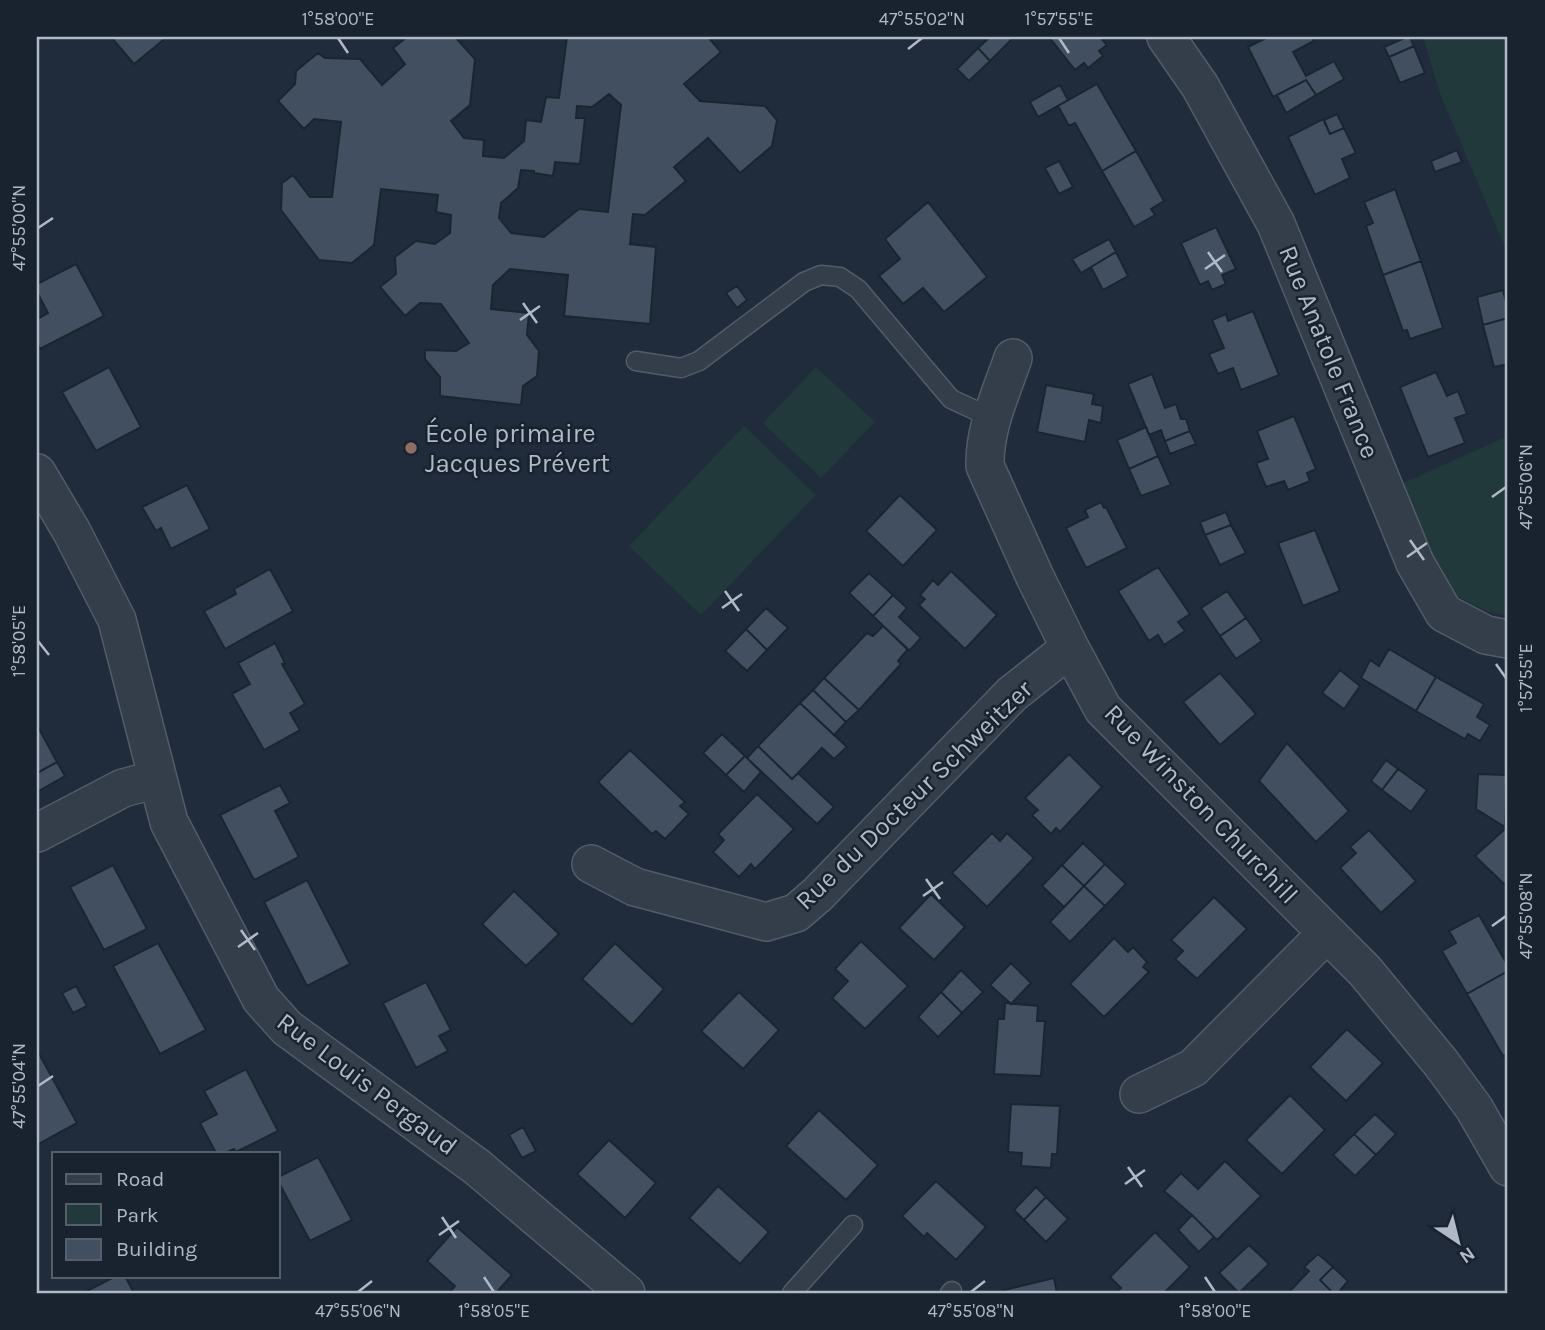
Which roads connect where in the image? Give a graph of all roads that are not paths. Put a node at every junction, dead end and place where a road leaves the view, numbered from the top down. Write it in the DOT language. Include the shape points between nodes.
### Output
graph roads {
  1 [pos="1166,37"];
  2 [pos="1013,358"];
  3 [pos="636,361"];
  4 [pos="992,418"];
  5 [pos="37,473"];
  6 [pos="1508,639"];
  7 [pos="1070,648"];
  8 [pos="158,779"];
  9 [pos="37,832"];
  10 [pos="591,864"];
  11 [pos="1327,933"];
  12 [pos="1139,1094"];
  13 [pos="1508,1167"];
  14 [pos="853,1225"];
  15 [pos="626,1293"];
  16 [pos="792,1293"];
  1 -- 6 [label="street, Rue Anatole France" via="1200,86 1276,224 1415,563 1444,613 1486,635"];
  2 -- 4 [label="street, Rue Winston Churchill"];
  3 -- 4 [label="lane" via="681,368 699,361 804,282 821,275 841,277 858,289 951,399"];
  4 -- 7 [label="street, Rue Winston Churchill" via="985,467"];
  5 -- 8 [label="street, Rue Louis Pergaud" via="117,620"];
  7 -- 10 [label="street, Rue du Docteur Schweitzer" via="1012,694 796,913 766,922 635,887"];
  7 -- 11 [label="street, Rue Winston Churchill" via="1103,709"];
  8 -- 9 [label="street" via="123,788"];
  8 -- 15 [label="street, Rue Louis Pergaud" via="175,834 261,999 286,1028 477,1167"];
  11 -- 12 [label="street" via="1193,1068"];
  11 -- 13 [label="street, Rue Winston Churchill" via="1365,971 1441,1063"];
  14 -- 16 [label="lane"];
}
